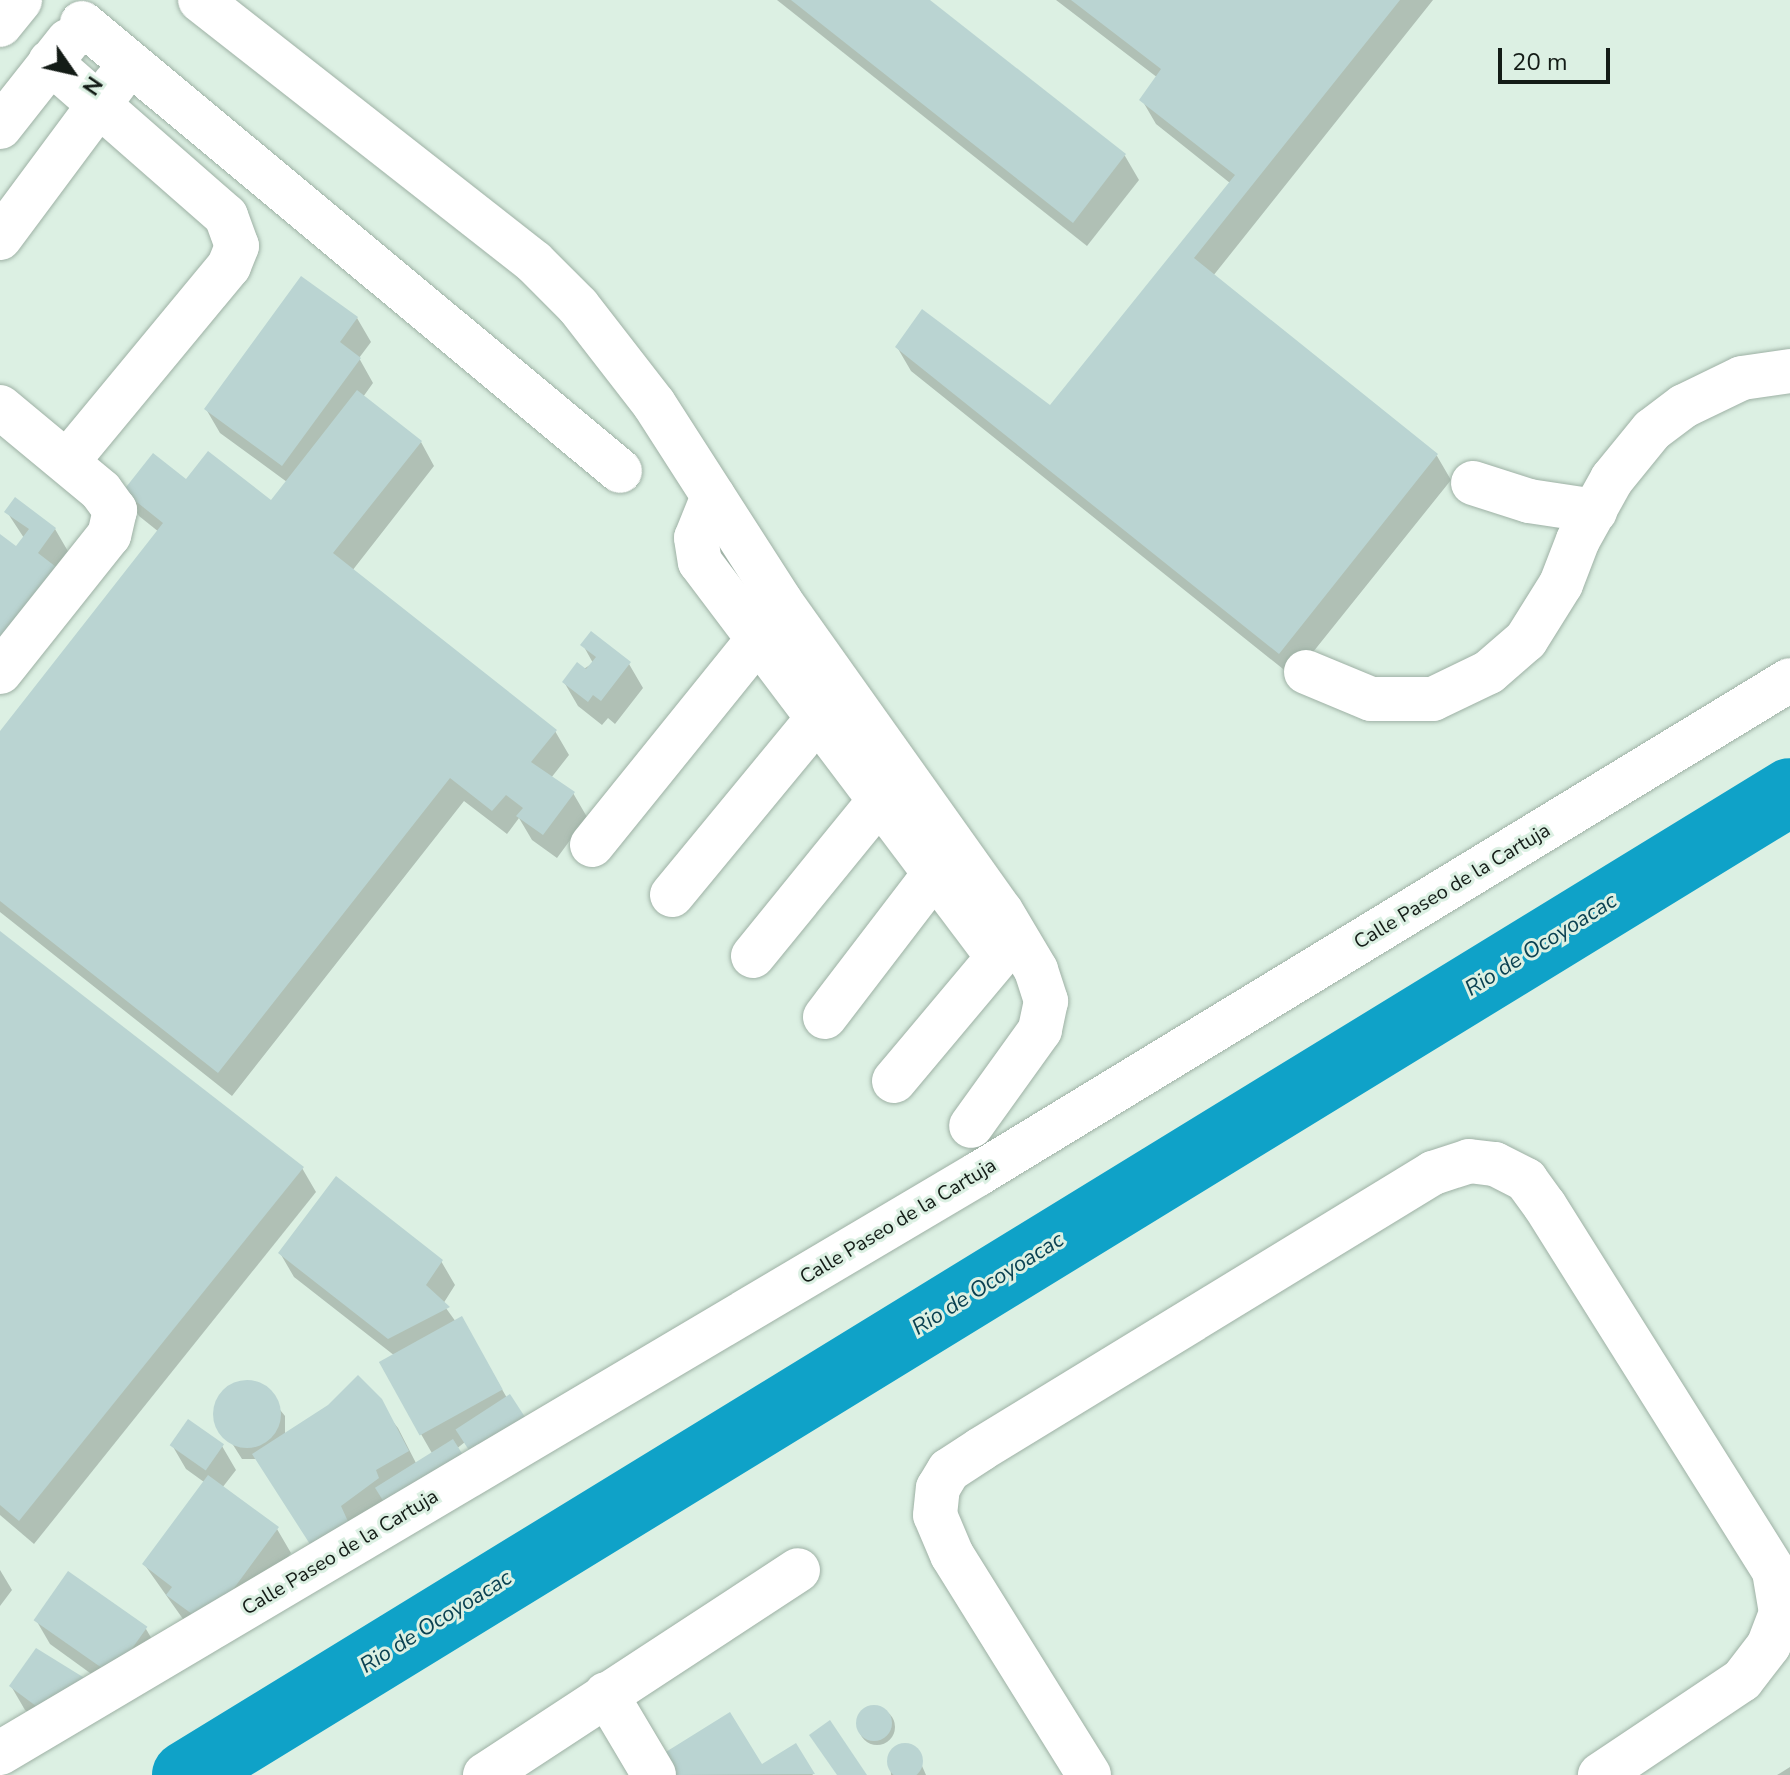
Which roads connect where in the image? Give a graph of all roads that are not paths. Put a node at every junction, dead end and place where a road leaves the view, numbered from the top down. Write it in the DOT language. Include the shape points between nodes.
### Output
graph roads {
  1 [pos="20,0"];
  2 [pos="200,0"];
  3 [pos="90,11"];
  4 [pos="0,25"];
  5 [pos="50,62"];
  6 [pos="130,64"];
  7 [pos="96,106"];
  8 [pos="0,127"];
  9 [pos="0,238"];
  10 [pos="1790,371"];
  11 [pos="0,407"];
  12 [pos="67,462"];
  13 [pos="620,471"];
  14 [pos="1473,483"];
  15 [pos="713,496"];
  16 [pos="1595,511"];
  17 [pos="758,639"];
  18 [pos="0,672"];
  19 [pos="1306,672"];
  20 [pos="1790,680"];
  21 [pos="818,718"];
  22 [pos="880,800"];
  23 [pos="592,845"];
  24 [pos="935,873"];
  25 [pos="672,895"];
  26 [pos="753,956"];
  27 [pos="998,957"];
  28 [pos="1043,1016"];
  29 [pos="825,1017"];
  30 [pos="894,1081"];
  31 [pos="971,1126"];
  32 [pos="798,1570"];
  33 [pos="606,1694"];
  34 [pos="0,1753"];
  35 [pos="485,1775"];
  36 [pos="654,1775"];
  37 [pos="1089,1775"];
  38 [pos="1600,1775"];
  1 -- 4 [label="street"];
  2 -- 15 [label="street" via="534,262 616,355"];
  3 -- 5 [label="street"];
  3 -- 6 [label="street"];
  5 -- 7 [label="street"];
  5 -- 8 [label="street"];
  6 -- 7 [label="street"];
  6 -- 13 [label="street"];
  7 -- 9 [label="street"];
  7 -- 12 [label="street" via="226,216 237,246 229,266"];
  10 -- 16 [label="street" via="1742,378 1684,406 1652,430 1612,479"];
  11 -- 12 [label="street"];
  12 -- 18 [label="street" via="110,500 114,521 109,535"];
  14 -- 16 [label="street" via="1529,501"];
  15 -- 17 [label="street" via="696,538 700,562"];
  15 -- 28 [label="street" via="781,602 1001,911 1036,970 1046,1001"];
  16 -- 19 [label="street" via="1561,584 1526,640 1489,672 1433,699 1371,699"];
  17 -- 21 [label="street"];
  17 -- 23 [label="street"];
  20 -- 34 [label="street, Calle Paseo de la Cartuja" via="978,1174"];
  21 -- 22 [label="street"];
  21 -- 25 [label="street"];
  22 -- 24 [label="street"];
  22 -- 26 [label="street"];
  24 -- 27 [label="street"];
  24 -- 29 [label="street"];
  27 -- 28 [label="street"];
  27 -- 30 [label="street"];
  28 -- 31 [label="street" via="1006,1083"];
  32 -- 33 [label="street"];
  33 -- 35 [label="street"];
  33 -- 36 [label="street"];
  37 -- 38 [label="street" via="952,1555 935,1515 938,1488 949,1470 1433,1173 1469,1161 1495,1164 1526,1180 1774,1571 1781,1613 1769,1645 1742,1680"];
}
